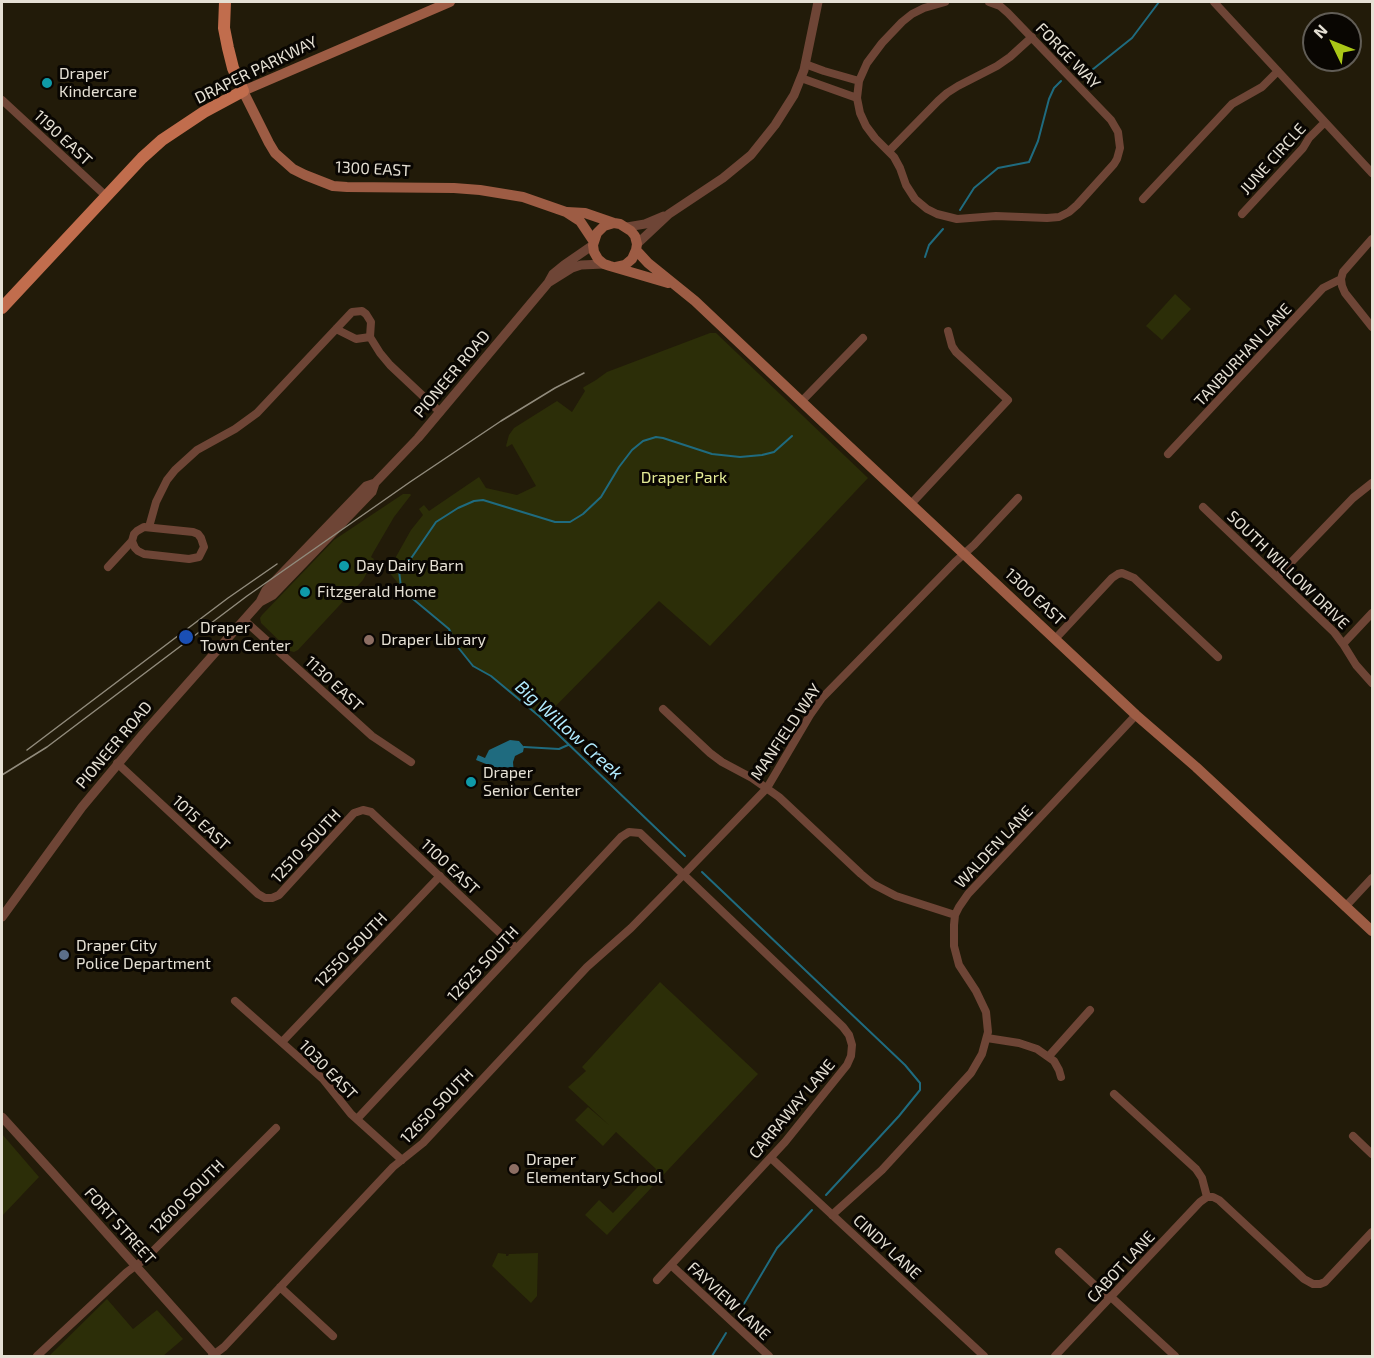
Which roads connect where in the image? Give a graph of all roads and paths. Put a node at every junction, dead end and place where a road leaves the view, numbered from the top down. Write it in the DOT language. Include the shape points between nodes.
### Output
graph roads {
  1 [pos="225,2"];
  2 [pos="450,2"];
  3 [pos="818,2"];
  4 [pos="945,2"];
  5 [pos="989,2"];
  6 [pos="1214,2"];
  7 [pos="1032,37"];
  8 [pos="805,64"];
  9 [pos="1278,71"];
  10 [pos="801,78"];
  11 [pos="859,81"];
  12 [pos="243,91"];
  13 [pos="857,98"];
  14 [pos="2,100"];
  15 [pos="1325,122"];
  16 [pos="889,152"];
  17 [pos="1372,173"];
  18 [pos="105,196"];
  19 [pos="1143,199"];
  20 [pos="566,212"];
  21 [pos="669,214"];
  22 [pos="1242,214"];
  23 [pos="614,224"];
  24 [pos="627,227"];
  25 [pos="1372,239"];
  26 [pos="593,243"];
  27 [pos="637,247"];
  28 [pos="604,264"];
  29 [pos="616,267"];
  30 [pos="1341,279"];
  31 [pos="548,283"];
  32 [pos="677,286"];
  33 [pos="2,308"];
  34 [pos="1372,327"];
  35 [pos="336,329"];
  36 [pos="948,331"];
  37 [pos="370,337"];
  38 [pos="863,338"];
  39 [pos="801,402"];
  40 [pos="440,412"];
  41 [pos="1168,454"];
  42 [pos="1372,483"];
  43 [pos="1018,498"];
  44 [pos="911,504"];
  45 [pos="1203,507"];
  46 [pos="149,527"];
  47 [pos="132,541"];
  48 [pos="964,554"];
  49 [pos="108,567"];
  50 [pos="1277,578"];
  51 [pos="1372,614"];
  52 [pos="244,620"];
  53 [pos="1055,639"];
  54 [pos="1343,644"];
  55 [pos="1218,657"];
  56 [pos="1372,683"];
  57 [pos="663,709"];
  58 [pos="1136,715"];
  59 [pos="411,762"];
  60 [pos="117,764"];
  61 [pos="767,788"];
  62 [pos="363,810"];
  63 [pos="632,832"];
  64 [pos="683,875"];
  65 [pos="440,876"];
  66 [pos="1372,878"];
  67 [pos="268,898"];
  68 [pos="1345,907"];
  69 [pos="956,915"];
  70 [pos="2,917"];
  71 [pos="1372,931"];
  72 [pos="516,948"];
  73 [pos="235,1000"];
  74 [pos="1090,1010"];
  75 [pos="987,1038"];
  76 [pos="282,1042"];
  77 [pos="1049,1056"];
  78 [pos="1060,1077"];
  79 [pos="1114,1094"];
  80 [pos="2,1117"];
  81 [pos="357,1119"];
  82 [pos="276,1128"];
  83 [pos="1353,1136"];
  84 [pos="1372,1154"];
  85 [pos="771,1158"];
  86 [pos="402,1160"];
  87 [pos="1207,1197"];
  88 [pos="832,1215"];
  89 [pos="1372,1232"];
  90 [pos="1059,1252"];
  91 [pos="671,1265"];
  92 [pos="135,1266"];
  93 [pos="657,1280"];
  94 [pos="280,1287"];
  95 [pos="1111,1297"];
  96 [pos="333,1336"];
  97 [pos="37,1356"];
  98 [pos="214,1356"];
  99 [pos="769,1356"];
  100 [pos="984,1356"];
  101 [pos="1055,1356"];
  102 [pos="1175,1356"];
  1 -- 12 [label="main road, 1300 EAST" via="228,48"];
  2 -- 12 [label="main road, DRAPER PARKWAY"];
  3 -- 8 [label="street"];
  4 -- 11 [label="street" via="924,8 902,22 872,55"];
  5 -- 7 [label="street, FORGE WAY" via="1004,9"];
  6 -- 9 [label="street"];
  7 -- 16 [label="street" via="997,66 947,93"];
  7 -- 16 [label="street, FORGE WAY" via="1110,120 1119,136 1119,154 1114,164 1073,209 1054,218 957,219 936,214 915,199"];
  8 -- 10 [label="street"];
  8 -- 11 [label="street"];
  9 -- 15 [label="street"];
  9 -- 19 [label="street" via="1262,87 1232,104"];
  10 -- 13 [label="street"];
  10 -- 21 [label="street" via="775,125 751,155"];
  11 -- 13 [label="street"];
  12 -- 18 [label="main road, DRAPER PARKWAY" via="162,140"];
  12 -- 20 [label="main road, 1300 EAST" via="275,153 293,169 317,181 347,187 480,190"];
  13 -- 16 [label="street" via="866,126"];
  14 -- 18 [label="street, 1190 EAST"];
  15 -- 17 [label="street"];
  15 -- 22 [label="street, JUNE CIRCLE"];
  18 -- 33 [label="main road, DRAPER PARKWAY"];
  20 -- 23 [label="main road, 1300 EAST" via="585,213"];
  20 -- 26 [label="main road, 1300 EAST" via="580,221"];
  21 -- 24 [label="street"];
  21 -- 27 [label="street"];
  23 -- 24 [label="main road"];
  23 -- 26 [label="main road" via="604,226"];
  24 -- 27 [label="main road" via="635,236"];
  25 -- 30 [label="street"];
  26 -- 28 [label="main road" via="594,252"];
  26 -- 31 [label="street, PIONEER ROAD" via="558,269"];
  27 -- 29 [label="main road" via="632,259"];
  27 -- 32 [label="main road, 1300 EAST" via="648,263"];
  28 -- 29 [label="main road"];
  28 -- 31 [label="street, PIONEER ROAD" via="577,266"];
  29 -- 32 [label="main road, 1300 EAST"];
  30 -- 34 [label="street" via="1345,293"];
  30 -- 41 [label="street, TANBURHAN LANE" via="1323,288"];
  31 -- 40 [label="street, PIONEER ROAD"];
  32 -- 39 [label="main road, 1300 EAST"];
  35 -- 37 [label="street" via="356,339"];
  35 -- 37 [label="street" via="348,315 362,312 371,322"];
  35 -- 46 [label="street" via="247,422 185,459 161,491"];
  36 -- 44 [label="street" via="956,352 1008,400"];
  37 -- 40 [label="street" via="384,359"];
  38 -- 39 [label="street"];
  39 -- 44 [label="main road, 1300 EAST"];
  40 -- 52 [label="street, PIONEER ROAD" via="375,483 372,492"];
  42 -- 50 [label="street"];
  43 -- 48 [label="street, MANFIELD WAY"];
  44 -- 48 [label="main road, 1300 EAST"];
  45 -- 50 [label="street, SOUTH WILLOW DRIVE"];
  46 -- 47 [label="street" via="137,531"];
  46 -- 47 [label="street" via="198,534 203,542 202,553 189,560 144,554"];
  47 -- 49 [label="street"];
  48 -- 53 [label="main road, 1300 EAST"];
  48 -- 61 [label="street, MANFIELD WAY" via="822,698"];
  50 -- 54 [label="street, SOUTH WILLOW DRIVE"];
  51 -- 54 [label="street"];
  52 -- 59 [label="street, 1130 EAST" via="372,736"];
  52 -- 60 [label="street, PIONEER ROAD"];
  53 -- 55 [label="street" via="1112,578 1122,573 1134,578"];
  53 -- 58 [label="main road, 1300 EAST"];
  54 -- 56 [label="street, SOUTH WILLOW DRIVE"];
  57 -- 61 [label="street" via="710,753"];
  58 -- 68 [label="main road, 1300 EAST"];
  58 -- 69 [label="street, WALDEN LANE" via="968,894"];
  60 -- 67 [label="street, 1015 EAST" via="258,894"];
  60 -- 70 [label="street, PIONEER ROAD"];
  61 -- 64 [label="street, MANFIELD WAY"];
  61 -- 69 [label="street" via="873,884 896,896"];
  62 -- 65 [label="street, 1100 EAST" via="374,815"];
  62 -- 67 [label="street, 12510 SOUTH" via="352,816 279,895"];
  63 -- 64 [label="street, CARRAWAY LANE" via="643,836"];
  63 -- 72 [label="street, 12625 SOUTH" via="621,837"];
  64 -- 85 [label="street, CARRAWAY LANE" via="843,1027 851,1040 847,1065"];
  64 -- 86 [label="street, 12650 SOUTH" via="586,967 423,1143"];
  65 -- 72 [label="street, 1100 EAST"];
  65 -- 76 [label="street, 12550 SOUTH"];
  66 -- 68 [label="street"];
  68 -- 71 [label="main road, 1300 EAST"];
  69 -- 75 [label="street, WALDEN LANE" via="956,955 984,1006"];
  72 -- 81 [label="street, 12625 SOUTH"];
  73 -- 76 [label="street, 1030 EAST"];
  74 -- 77 [label="street"];
  75 -- 77 [label="street" via="1027,1046"];
  75 -- 88 [label="street, WALDEN LANE" via="979,1061 966,1078 882,1170"];
  76 -- 81 [label="street, 1030 EAST" via="323,1079"];
  77 -- 78 [label="street"];
  79 -- 87 [label="street" via="1196,1169"];
  80 -- 92 [label="street, FORT STREET"];
  81 -- 86 [label="street, 1030 EAST"];
  82 -- 92 [label="street, 12600 SOUTH"];
  83 -- 84 [label="street"];
  85 -- 88 [label="street, CINDY LANE"];
  85 -- 91 [label="street, CARRAWAY LANE"];
  86 -- 94 [label="street, 12650 SOUTH"];
  87 -- 89 [label="street" via="1219,1200 1313,1284 1325,1282"];
  87 -- 95 [label="street, CABOT LANE"];
  88 -- 100 [label="street, CINDY LANE"];
  90 -- 95 [label="street"];
  91 -- 93 [label="street, CARRAWAY LANE"];
  91 -- 99 [label="street, FAYVIEW LANE"];
  92 -- 97 [label="street, 12600 SOUTH"];
  92 -- 98 [label="street, FORT STREET"];
  94 -- 96 [label="street"];
  94 -- 98 [label="street, 12650 SOUTH"];
  95 -- 101 [label="street, CABOT LANE"];
  95 -- 102 [label="street"];
}
